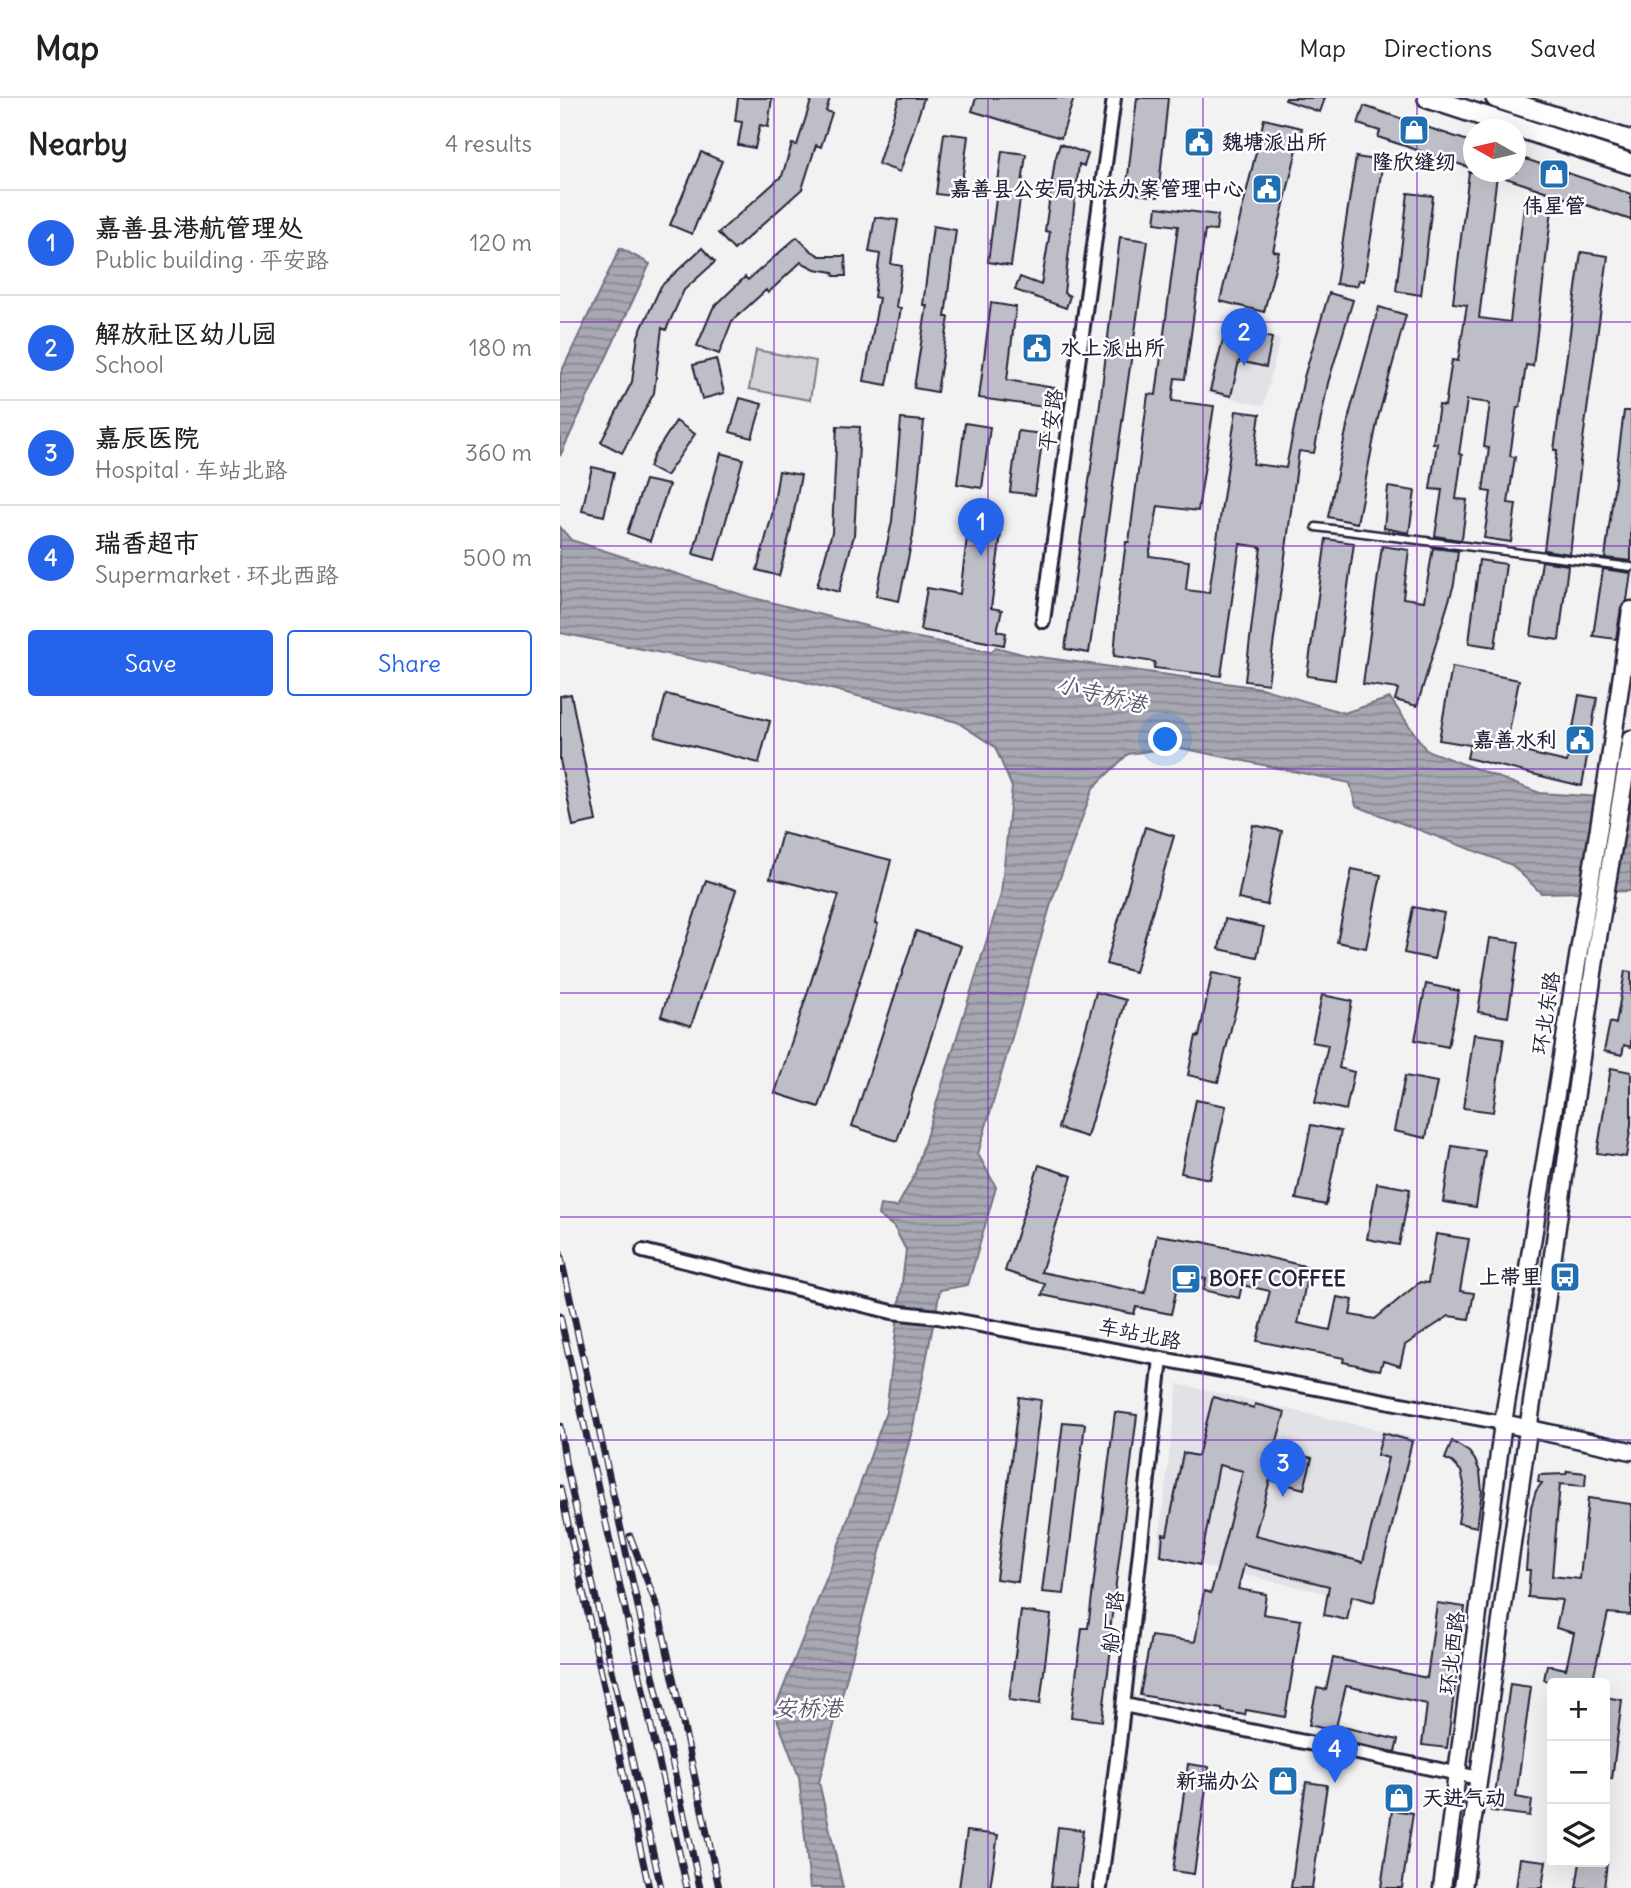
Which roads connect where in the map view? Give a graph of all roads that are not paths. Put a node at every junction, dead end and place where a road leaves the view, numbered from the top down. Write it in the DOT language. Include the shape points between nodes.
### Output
graph roads {
  1 [pos="1114,98"];
  2 [pos="1428,98"];
  3 [pos="1496,98"];
  4 [pos="1631,141"];
  5 [pos="1631,164"];
  6 [pos="1316,527"];
  7 [pos="1631,567"];
  8 [pos="1631,610"];
  9 [pos="1043,621"];
  10 [pos="1631,739"];
  11 [pos="643,1251"];
  12 [pos="1161,1359"];
  13 [pos="1503,1423"];
  14 [pos="1529,1428"];
  15 [pos="1631,1451"];
  16 [pos="1124,1705"];
  17 [pos="1457,1775"];
  18 [pos="1479,1778"];
  19 [pos="1100,1888"];
  20 [pos="1443,1888"];
  21 [pos="1463,1888"];
  1 -- 9 [label="street, 平安路"];
  2 -- 5 [label="main road"];
  3 -- 4 [label="main road"];
  6 -- 7 [label="lane"];
  8 -- 13 [label="street, 环北东路"];
  10 -- 14 [label="street, 环北东路"];
  11 -- 12 [label="street, 车站北路" via="892,1312"];
  12 -- 13 [label="street, 车站北路"];
  12 -- 16 [label="street, 船厂路"];
  13 -- 14 [label="street, 车站北路"];
  13 -- 17 [label="street, 环北西路"];
  14 -- 15 [label="street, 车站北路"];
  14 -- 18 [label="street, 环北西路"];
  16 -- 17 [label="street"];
  16 -- 19 [label="street, 船厂路"];
  17 -- 18 [label="street"];
  17 -- 20 [label="street, 环北西路"];
  18 -- 21 [label="street, 环北西路"];
}
